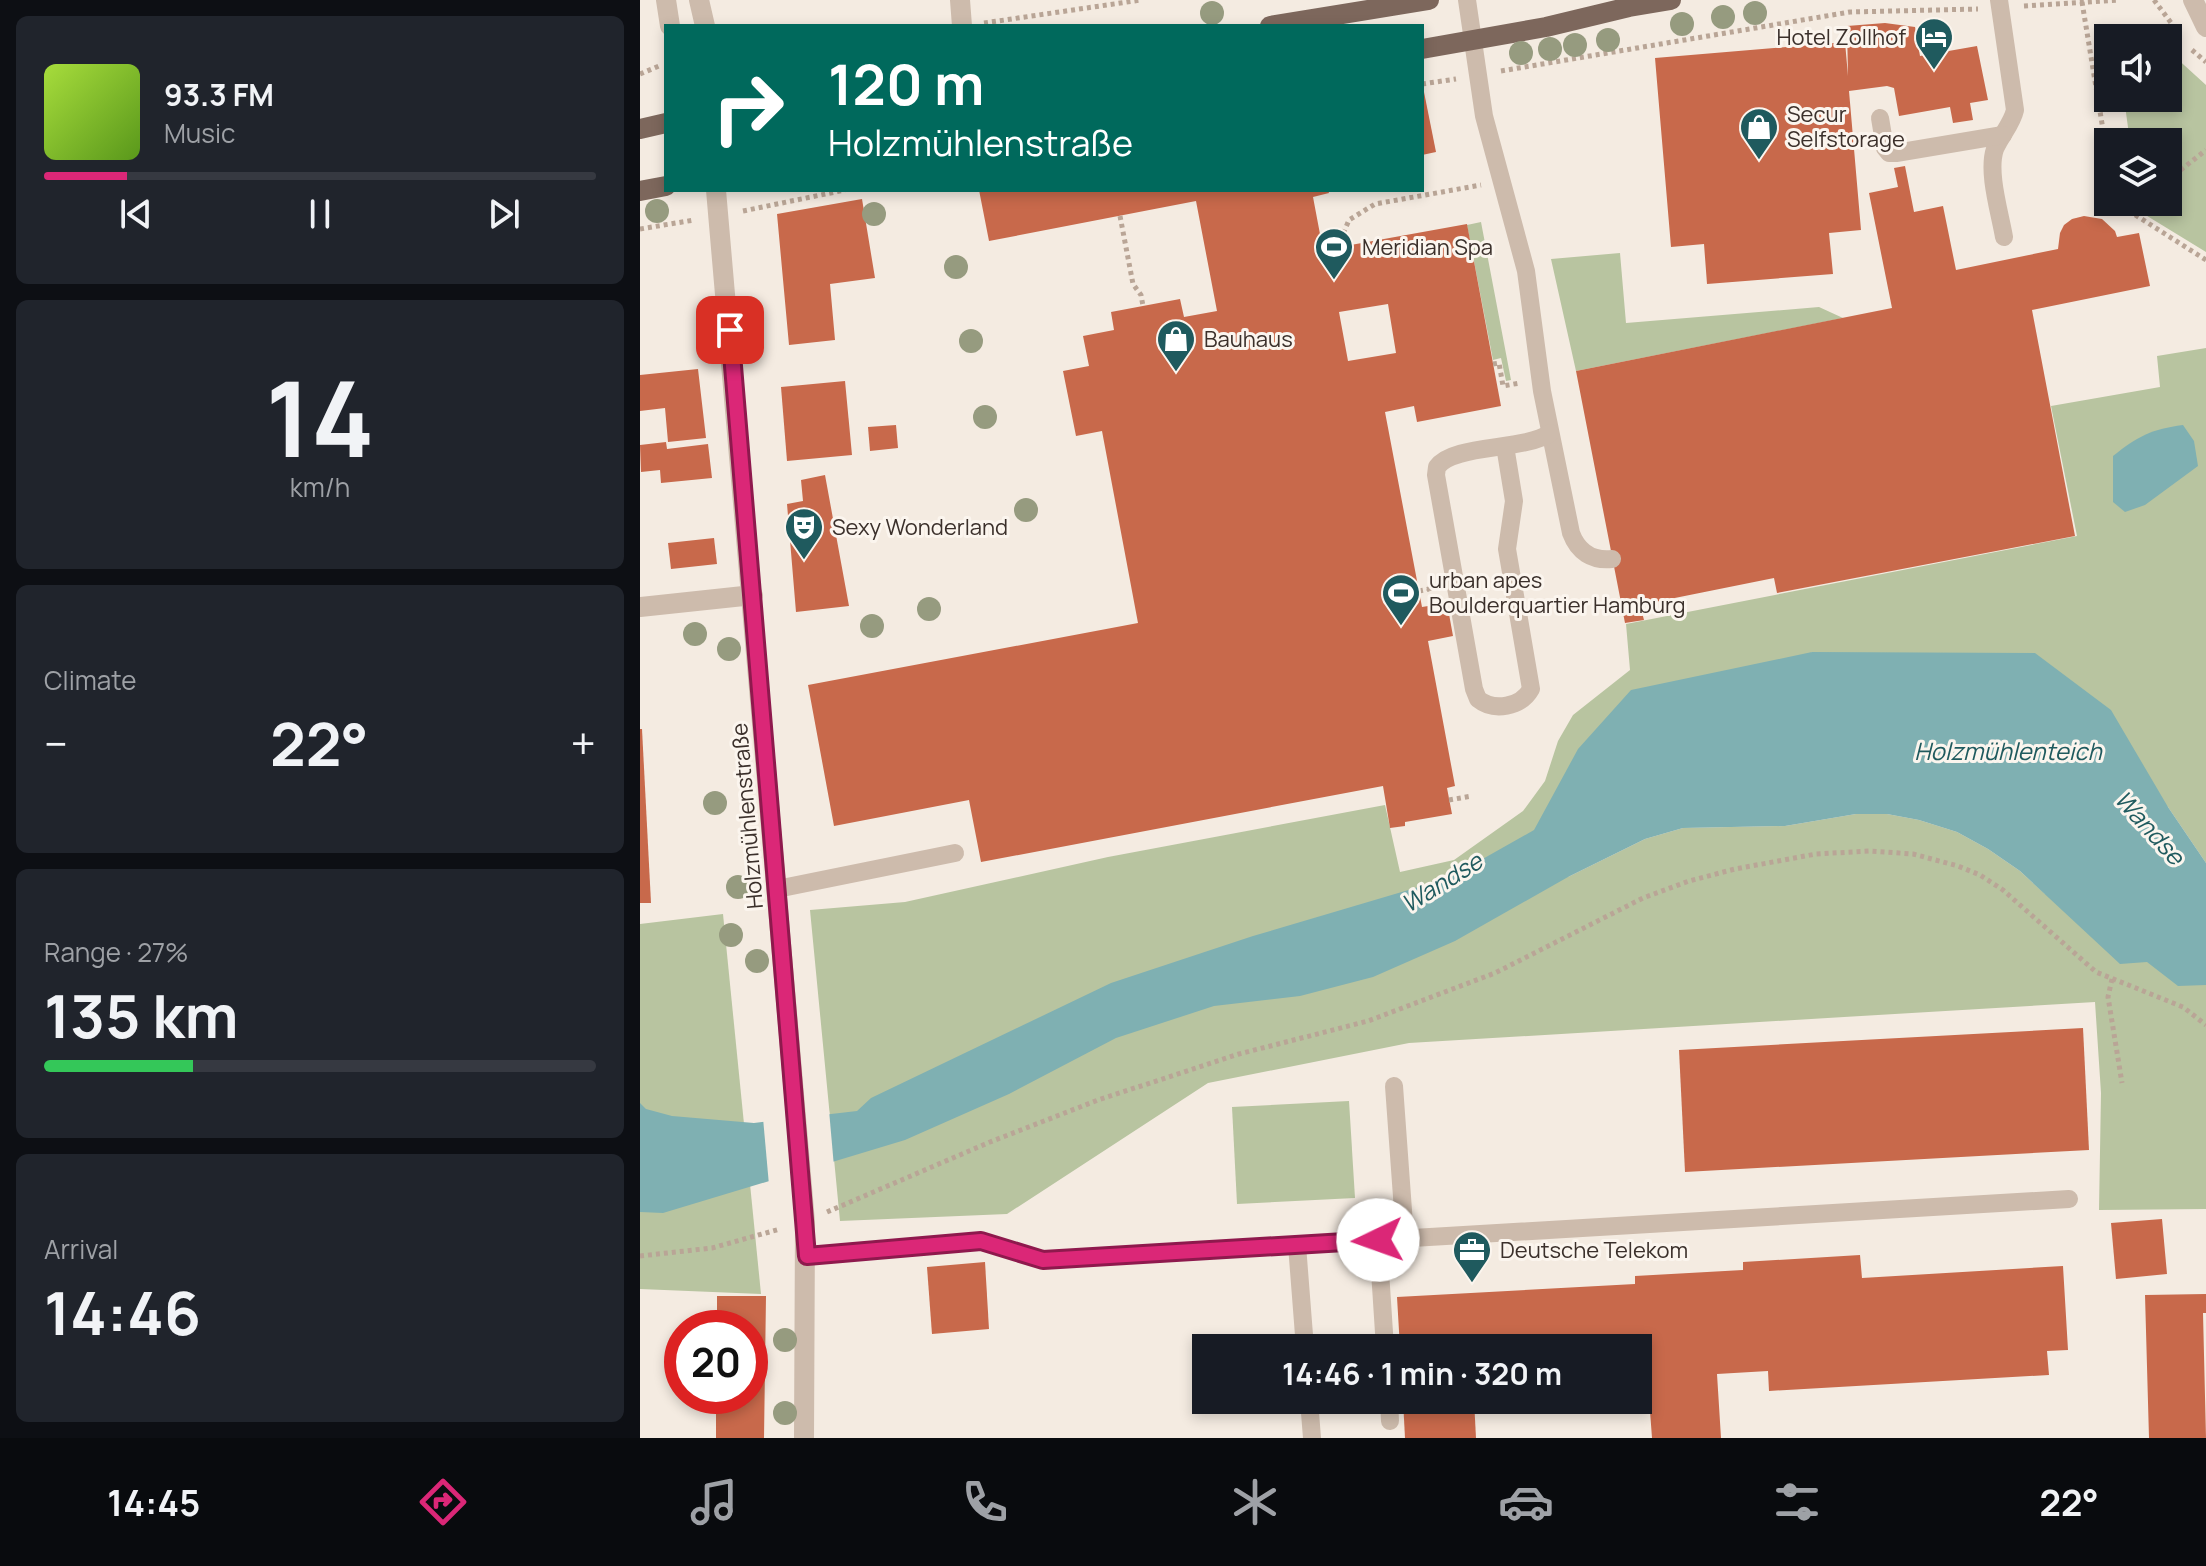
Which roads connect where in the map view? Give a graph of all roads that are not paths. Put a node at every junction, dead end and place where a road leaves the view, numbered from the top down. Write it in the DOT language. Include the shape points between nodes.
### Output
graph roads {
  1 [pos="666,0"];
  2 [pos="699,0"];
  3 [pos="960,0"];
  4 [pos="1429,0"];
  5 [pos="1467,0"];
  6 [pos="1671,0"];
  7 [pos="2193,0"];
  8 [pos="2000,4"];
  9 [pos="670,24"];
  10 [pos="705,24"];
  11 [pos="970,24"];
  12 [pos="1282,24"];
  13 [pos="2206,27"];
  14 [pos="1472,41"];
  15 [pos="1424,49"];
  16 [pos="1880,118"];
  17 [pos="664,123"];
  18 [pos="640,129"];
  19 [pos="2003,135"];
  20 [pos="664,186"];
  21 [pos="640,191"];
  22 [pos="716,192"];
  23 [pos="2004,237"];
  24 [pos="1550,433"];
  25 [pos="1505,446"];
  26 [pos="1612,559"];
  27 [pos="753,595"];
  28 [pos="640,607"];
  29 [pos="955,853"];
  30 [pos="777,889"];
  31 [pos="1394,1086"];
  32 [pos="2069,1199"];
  33 [pos="1405,1238"];
  34 [pos="1378,1240"];
  35 [pos="1297,1245"];
  36 [pos="807,1256"];
  37 [pos="1304,1334"];
  38 [pos="1384,1334"];
  39 [pos="1310,1414"];
  40 [pos="1390,1414"];
  41 [pos="1390,1421"];
  42 [pos="804,1438"];
  43 [pos="1312,1438"];
  1 -- 9 [label="street"];
  2 -- 10 [label="street"];
  3 -- 11 [label="street"];
  4 -- 12 [label="main road"];
  5 -- 14 [label="lane"];
  6 -- 14 [label="main road"];
  7 -- 13 [label="street"];
  8 -- 19 [label="lane" via="2015,110"];
  14 -- 15 [label="main road"];
  14 -- 24 [label="lane" via="1484,116 1526,271"];
  16 -- 19 [label="lane" via="1889,153"];
  17 -- 18 [label="main road"];
  19 -- 23 [label="lane" via="1992,167"];
  20 -- 21 [label="main road"];
  22 -- 27 [label="street, Holzmühlenstraße"];
  24 -- 25 [label="lane"];
  24 -- 26 [label="lane" via="1574,541 1590,556"];
  25 -- 25 [label="lane" via="1448,457 1436,475 1474,689 1478,699 1493,707 1518,703 1531,689 1507,549 1514,501"];
  27 -- 28 [label="street"];
  27 -- 30 [label="street, Holzmühlenstraße"];
  29 -- 30 [label="lane"];
  30 -- 36 [label="street, Holzmühlenstraße"];
  31 -- 33 [label="lane"];
  32 -- 33 [label="lane"];
  33 -- 34 [label="lane"];
  34 -- 35 [label="lane"];
  34 -- 38 [label="lane"];
  35 -- 36 [label="lane" via="1043,1260 981,1241"];
  35 -- 37 [label="lane"];
  36 -- 42 [label="street, Holzmühlenstraße"];
  39 -- 43 [label="lane"];
  40 -- 41 [label="lane"];
}
